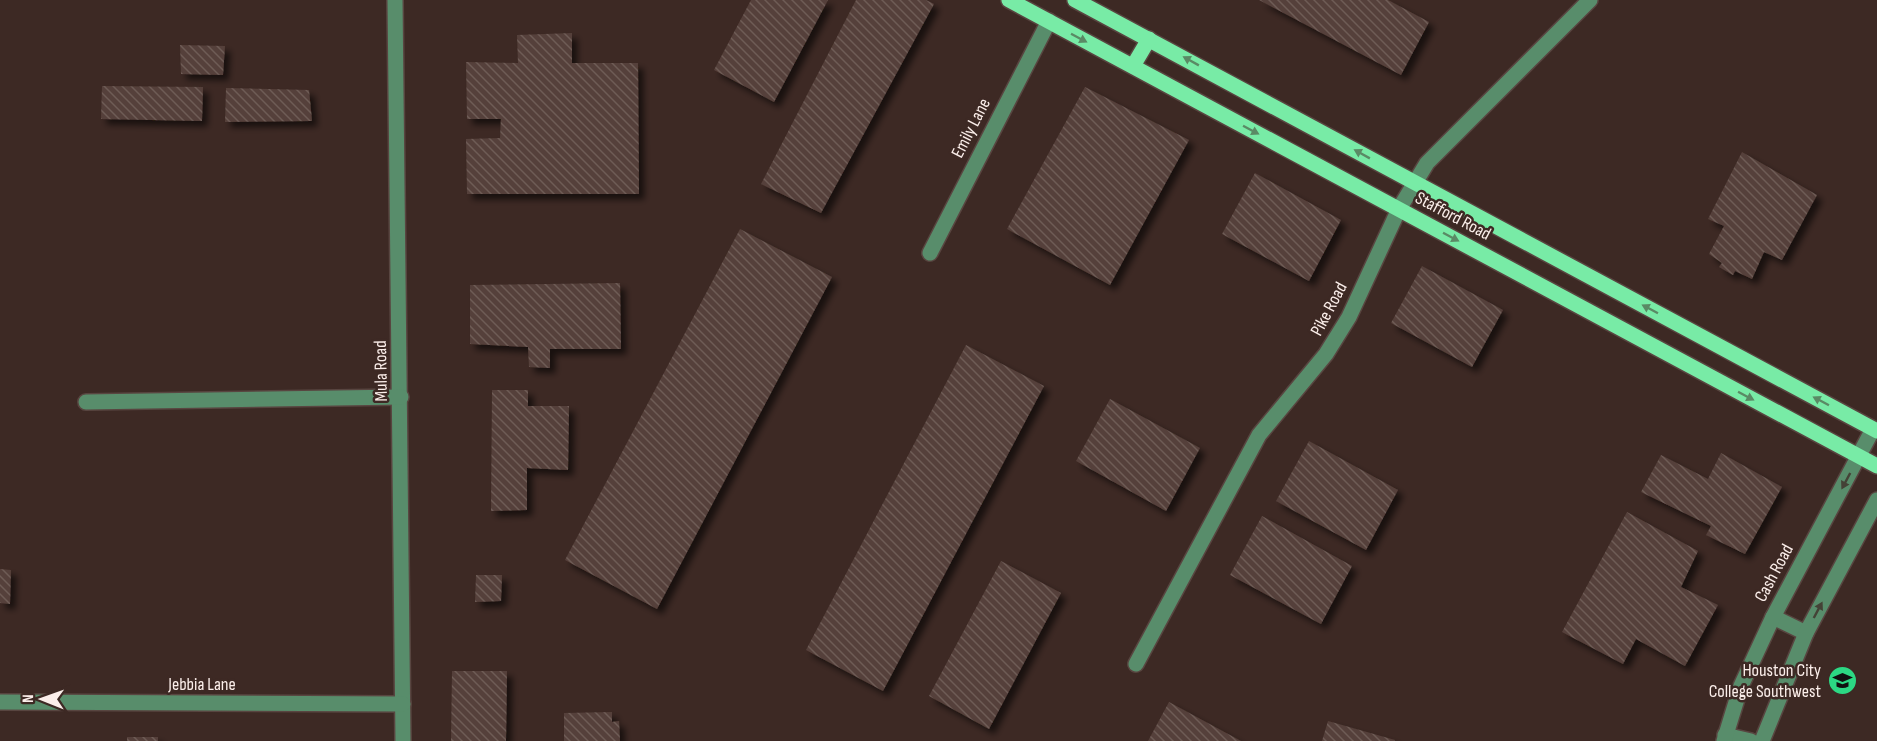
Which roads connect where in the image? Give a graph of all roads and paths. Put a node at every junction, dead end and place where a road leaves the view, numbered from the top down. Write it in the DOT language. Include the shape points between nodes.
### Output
graph roads {
  1 [pos="395,0"];
  2 [pos="1009,0"];
  3 [pos="1075,0"];
  4 [pos="1590,0"];
  5 [pos="1049,21"];
  6 [pos="1149,39"];
  7 [pos="1133,66"];
  8 [pos="1413,182"];
  9 [pos="1399,209"];
  10 [pos="930,253"];
  11 [pos="401,397"];
  12 [pos="86,402"];
  13 [pos="1875,430"];
  14 [pos="1858,457"];
  15 [pos="1877,466"];
  16 [pos="1877,500"];
  17 [pos="1773,617"];
  18 [pos="1806,633"];
  19 [pos="1136,664"];
  20 [pos="0,702"];
  21 [pos="403,704"];
  22 [pos="1724,738"];
  23 [pos="403,741"];
  24 [pos="1751,741"];
  25 [pos="1762,741"];
  1 -- 11 [label="street, Mula Road"];
  2 -- 5 [label="main road, Stafford Road"];
  3 -- 6 [label="main road, Stafford Road"];
  4 -- 8 [label="street, Pike Road" via="1426,163"];
  5 -- 7 [label="main road, Stafford Road, one-way"];
  5 -- 10 [label="street, Emily Lane"];
  6 -- 7 [label="main road"];
  8 -- 6 [label="main road, Stafford Road, one-way"];
  7 -- 9 [label="main road, Stafford Road, one-way"];
  8 -- 9 [label="street, Pike Road"];
  13 -- 8 [label="main road, Stafford Road, one-way"];
  9 -- 14 [label="main road, Stafford Road, one-way"];
  9 -- 19 [label="street, Pike Road" via="1348,317 1326,354 1260,435"];
  11 -- 12 [label="street"];
  11 -- 21 [label="street, Mula Road"];
  13 -- 14 [label="street, Cash Road"];
  14 -- 15 [label="main road, Stafford Road"];
  14 -- 17 [label="street, Cash Road, one-way"];
  18 -- 16 [label="street, one-way"];
  17 -- 18 [label="street"];
  17 -- 22 [label="street, Cash Road" via="1741,686"];
  18 -- 25 [label="street"];
  20 -- 21 [label="street, Jebbia Lane"];
  21 -- 23 [label="street, Mula Road"];
  22 -- 24 [label="street"];
}
